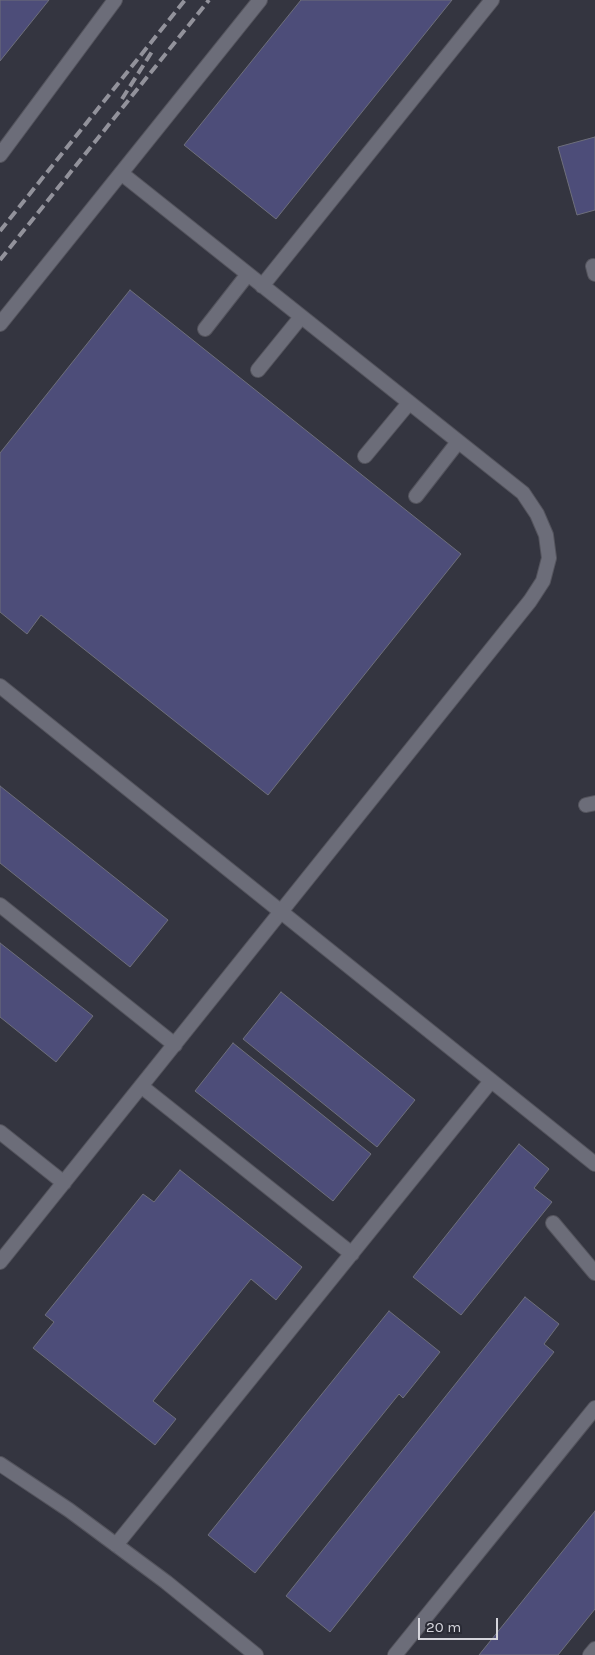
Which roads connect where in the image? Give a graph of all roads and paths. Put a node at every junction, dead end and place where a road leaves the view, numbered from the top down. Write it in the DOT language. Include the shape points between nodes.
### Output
graph roads {
  1 [pos="115,0"];
  2 [pos="260,0"];
  3 [pos="492,0"];
  4 [pos="0,155"];
  5 [pos="121,173"];
  6 [pos="248,274"];
  7 [pos="262,286"];
  8 [pos="301,317"];
  9 [pos="0,324"];
  10 [pos="205,329"];
  11 [pos="258,370"];
  12 [pos="409,403"];
  13 [pos="458,442"];
  14 [pos="365,456"];
  15 [pos="416,496"];
  16 [pos="0,686"];
  17 [pos="0,905"];
  18 [pos="281,912"];
  19 [pos="175,1044"];
  20 [pos="491,1081"];
  21 [pos="142,1086"];
  22 [pos="0,1132"];
  23 [pos="595,1164"];
  24 [pos="64,1183"];
  25 [pos="553,1223"];
  26 [pos="352,1254"];
  27 [pos="0,1262"];
  28 [pos="595,1274"];
  29 [pos="595,1408"];
  30 [pos="0,1464"];
  31 [pos="116,1545"];
  32 [pos="595,1649"];
  33 [pos="256,1655"];
  34 [pos="395,1655"];
  35 [pos="590,1655"];
  1 -- 4 [label="lane"];
  2 -- 5 [label="lane"];
  3 -- 7 [label="lane"];
  5 -- 6 [label="lane"];
  5 -- 9 [label="lane"];
  6 -- 7 [label="lane"];
  6 -- 10 [label="lane"];
  7 -- 8 [label="lane"];
  8 -- 11 [label="lane"];
  8 -- 12 [label="lane"];
  12 -- 13 [label="lane"];
  12 -- 14 [label="lane"];
  13 -- 15 [label="lane"];
  13 -- 18 [label="lane" via="523,493 537,514 546,535 549,558 543,581 530,602"];
  16 -- 18 [label="lane"];
  17 -- 19 [label="lane"];
  18 -- 19 [label="lane"];
  18 -- 20 [label="lane"];
  19 -- 21 [label="lane"];
  20 -- 23 [label="lane"];
  20 -- 26 [label="lane"];
  21 -- 24 [label="lane"];
  21 -- 26 [label="lane"];
  22 -- 24 [label="lane"];
  24 -- 27 [label="lane"];
  25 -- 28 [label="lane"];
  26 -- 31 [label="lane"];
  29 -- 34 [label="lane"];
  30 -- 31 [label="lane"];
  31 -- 33 [label="lane"];
  32 -- 35 [label="lane"];
}
